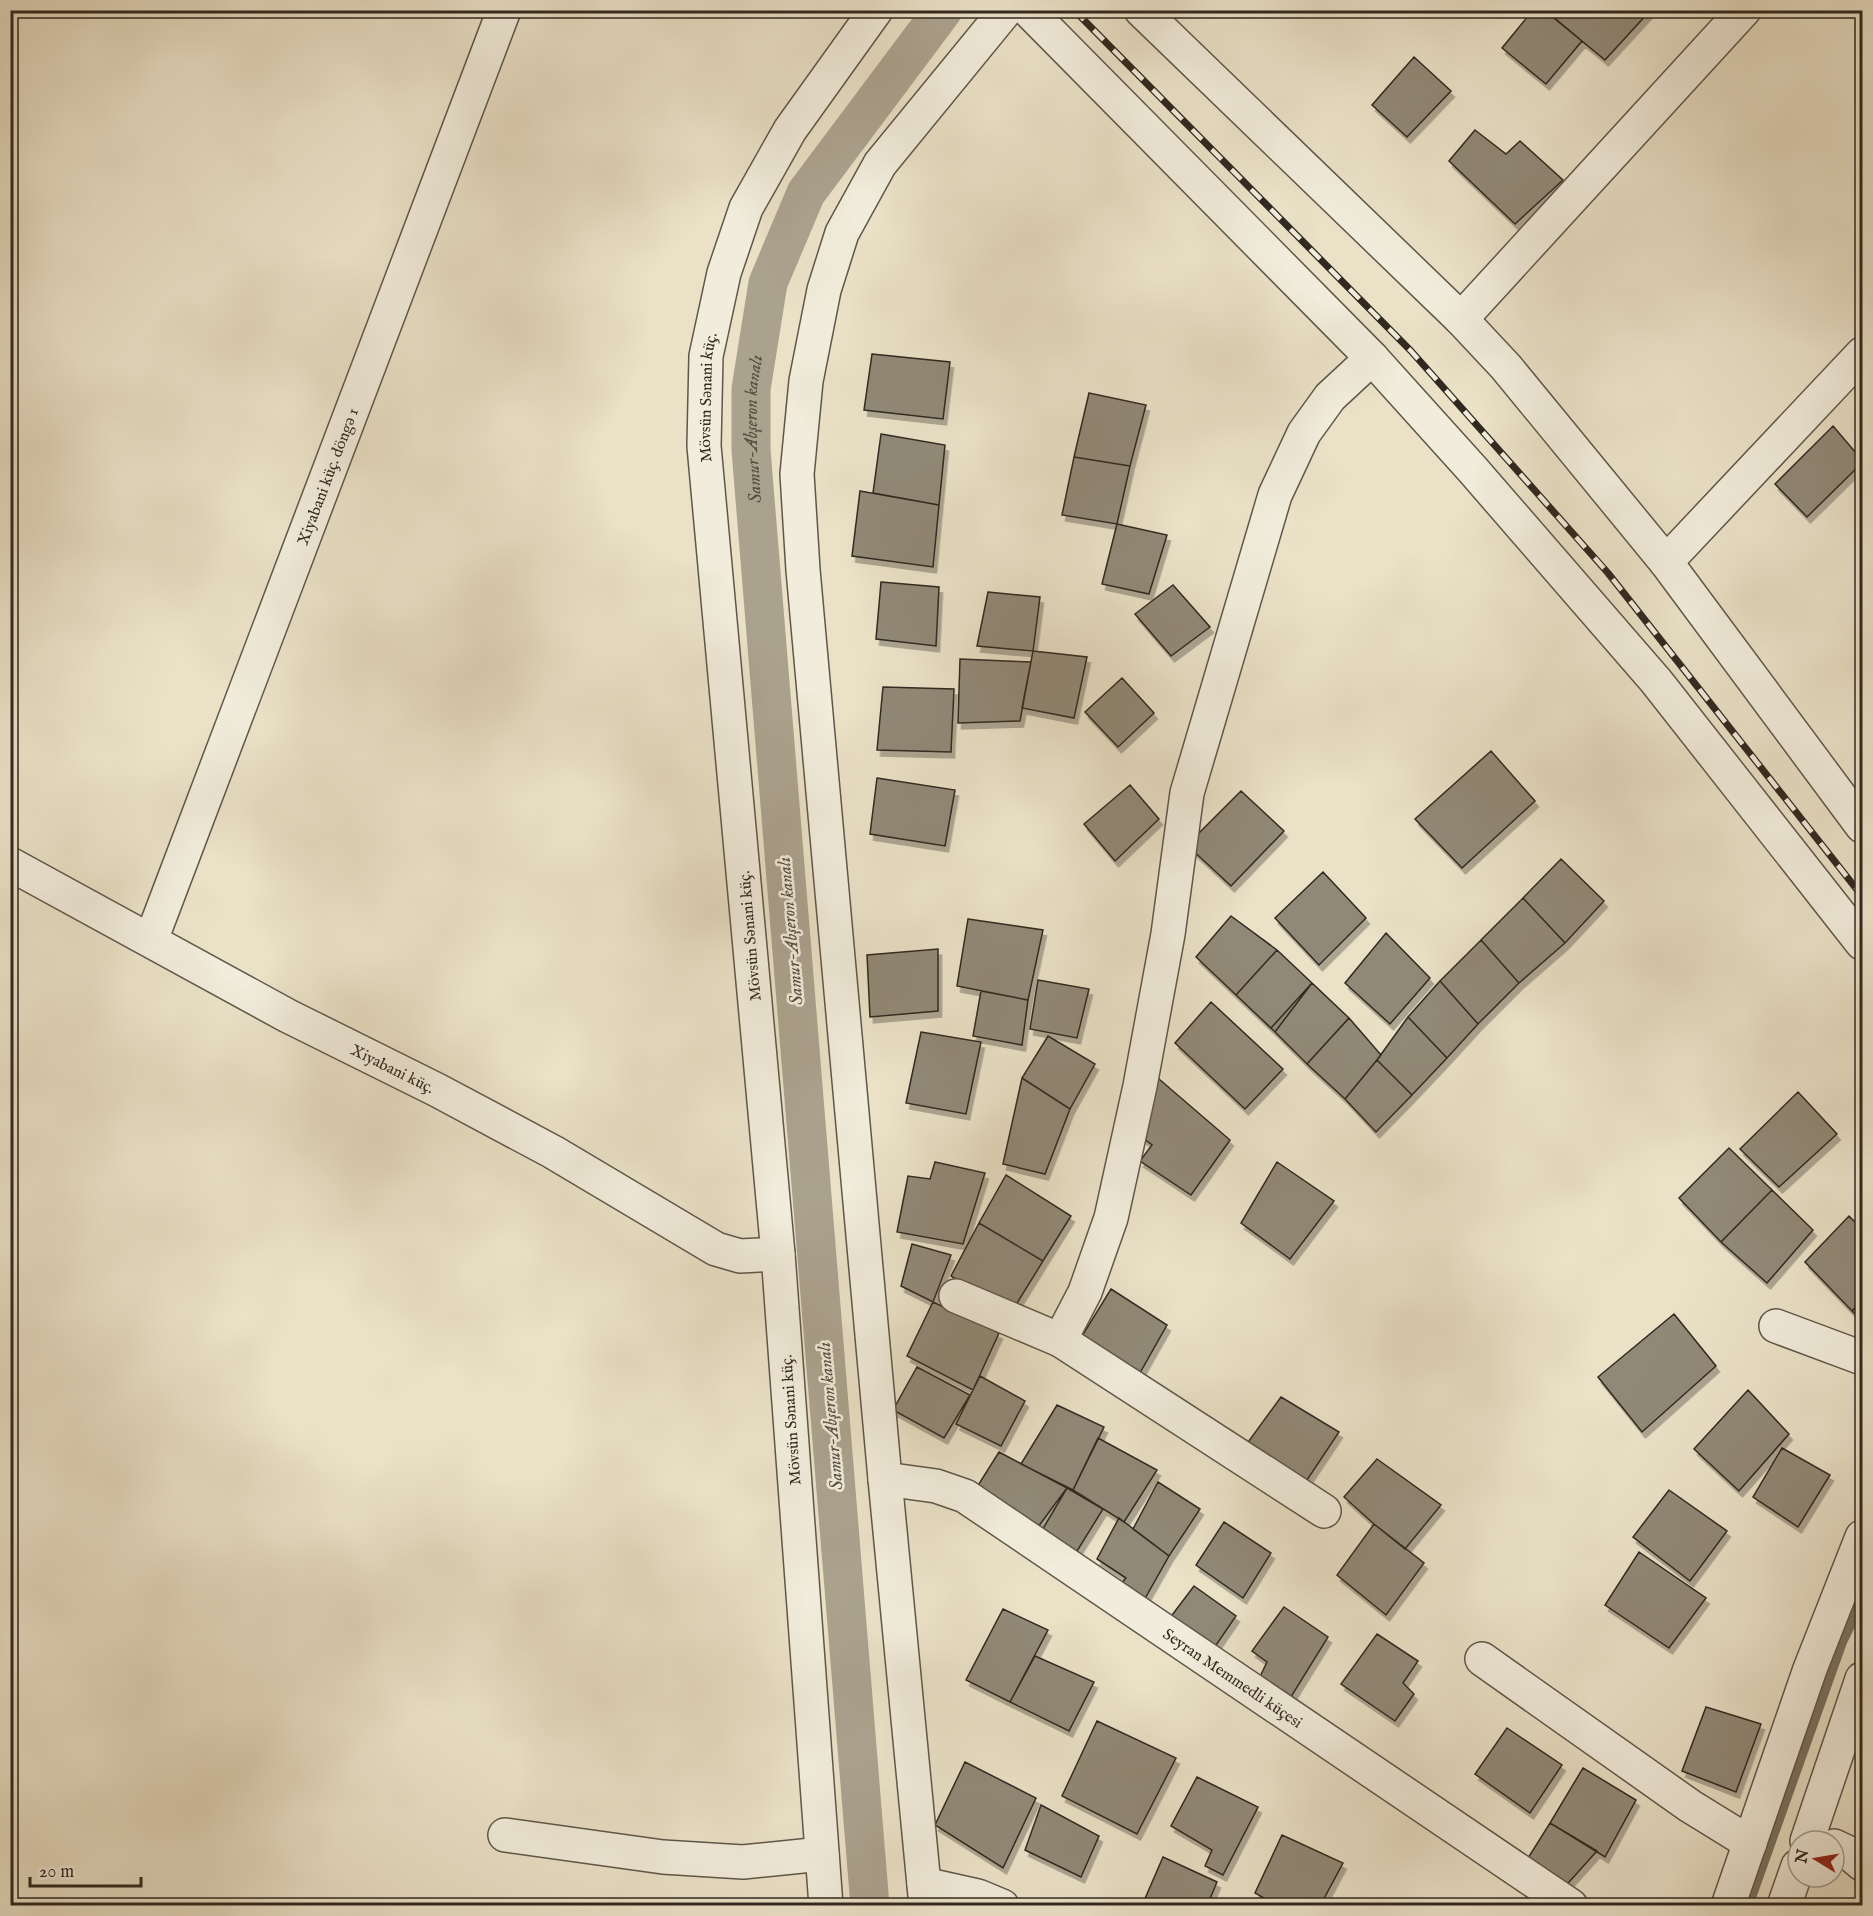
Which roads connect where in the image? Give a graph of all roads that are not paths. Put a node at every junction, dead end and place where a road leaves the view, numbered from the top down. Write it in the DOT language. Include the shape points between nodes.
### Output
graph roads {
  1 [pos="504,10"];
  2 [pos="876,10"];
  3 [pos="1006,10"];
  4 [pos="1028,10"];
  5 [pos="1141,10"];
  6 [pos="1744,10"];
  7 [pos="1461,319"];
  8 [pos="1863,354"];
  9 [pos="1372,358"];
  10 [pos="1666,562"];
  11 [pos="1863,826"];
  12 [pos="11,864"];
  13 [pos="151,940"];
  14 [pos="1863,943"];
  15 [pos="778,1254"];
  16 [pos="956,1296"];
  17 [pos="1776,1326"];
  18 [pos="1060,1340"];
  19 [pos="1863,1358"];
  20 [pos="885,1479"];
  21 [pos="1324,1511"];
  22 [pos="1863,1538"];
  23 [pos="1482,1659"];
  24 [pos="1863,1679"];
  25 [pos="1821,1829"];
  26 [pos="505,1835"];
  27 [pos="1750,1843"];
  28 [pos="1846,1852"];
  29 [pos="822,1854"];
  30 [pos="1863,1864"];
  31 [pos="1790,1889"];
  32 [pos="925,1895"];
  33 [pos="826,1905"];
  34 [pos="1002,1905"];
  35 [pos="1571,1905"];
  36 [pos="1728,1905"];
  37 [pos="1784,1905"];
  1 -- 13 [label="street, Xiyabani küç. döngə 1"];
  2 -- 15 [label="street, Mövsün Sənani küç." via="790,130 746,208 724,273 706,356 704,446"];
  3 -- 20 [label="street" via="880,164 842,232 824,290 806,381 797,474"];
  4 -- 9 [label="street"];
  5 -- 7 [label="street"];
  6 -- 7 [label="street"];
  7 -- 10 [label="street" via="1506,367"];
  8 -- 10 [label="street"];
  9 -- 14 [label="street" via="1656,681"];
  9 -- 18 [label="street" via="1330,398 1304,433 1275,495 1187,793 1166,946 1111,1218 1085,1293"];
  10 -- 11 [label="street"];
  12 -- 13 [label="street, Xiyabani küç."];
  13 -- 15 [label="street, Xiyabani küç." via="288,1016 553,1152 716,1249 740,1256"];
  15 -- 29 [label="street, Mövsün Sənani küç."];
  16 -- 18 [label="street"];
  17 -- 19 [label="street"];
  18 -- 21 [label="street"];
  20 -- 32 [label="street"];
  20 -- 35 [label="street, Seyran Memmedli küçesi" via="936,1486 965,1496"];
  22 -- 27 [label="street" via="1810,1669"];
  23 -- 27 [label="street" via="1690,1806"];
  24 -- 25 [label="street"];
  26 -- 29 [label="street" via="663,1857 743,1862"];
  27 -- 36 [label="street"];
  28 -- 30 [label="street"];
  29 -- 33 [label="street, Mövsün Sənani küç."];
  31 -- 37 [label="street"];
  32 -- 34 [label="street" via="978,1896"];
}
